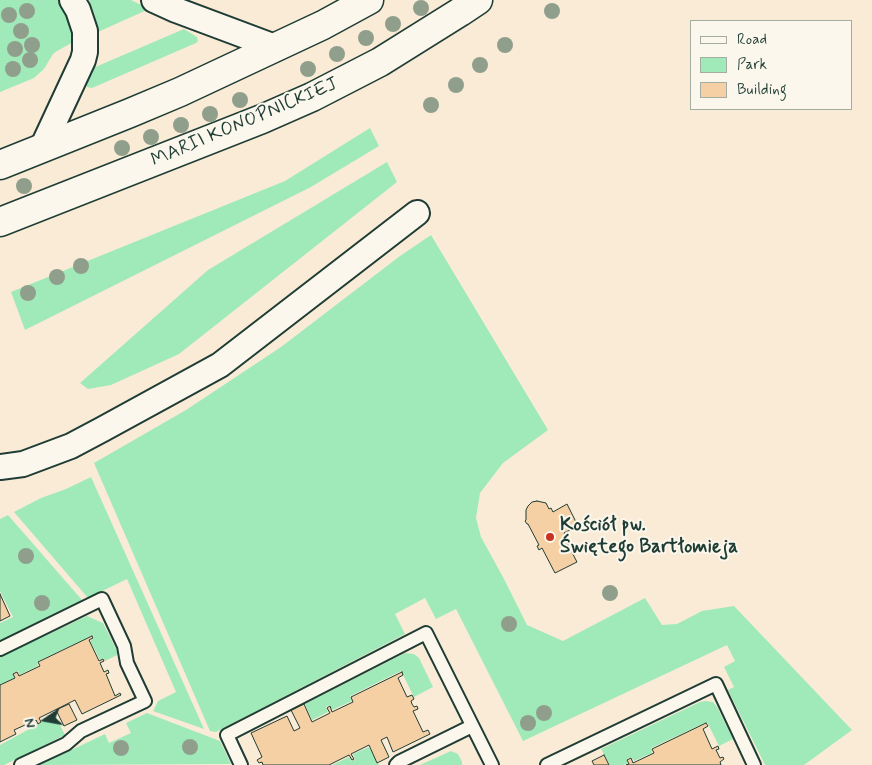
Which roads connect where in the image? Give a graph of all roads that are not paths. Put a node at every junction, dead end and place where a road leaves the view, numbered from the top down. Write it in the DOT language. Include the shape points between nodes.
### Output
graph roads {
  1 [pos="72,0"];
  2 [pos="154,0"];
  3 [pos="369,0"];
  4 [pos="478,0"];
  5 [pos="275,47"];
  6 [pos="42,148"];
  7 [pos="0,165"];
  8 [pos="417,213"];
  9 [pos="0,222"];
  10 [pos="0,468"];
  11 [pos="0,649"];
  12 [pos="472,726"];
  13 [pos="21,765"];
  14 [pos="241,765"];
  15 [pos="396,765"];
  16 [pos="492,765"];
  17 [pos="547,765"];
  18 [pos="754,765"];
  1 -- 6 [label="street" via="85,31 85,52"];
  2 -- 5 [label="street"];
  3 -- 5 [label="main road"];
  4 -- 9 [label="main road, MARII KONOPNICKIEJ" via="387,57 312,97"];
  5 -- 6 [label="main road" via="180,92"];
  6 -- 7 [label="main road"];
  8 -- 10 [label="street" via="220,365 71,446 23,464"];
  11 -- 13 [label="lane" via="102,600 145,701 81,731 66,744"];
  12 -- 14 [label="lane" via="426,633 227,736"];
  12 -- 15 [label="lane"];
  12 -- 16 [label="lane"];
  17 -- 18 [label="lane" via="716,684"];
}
